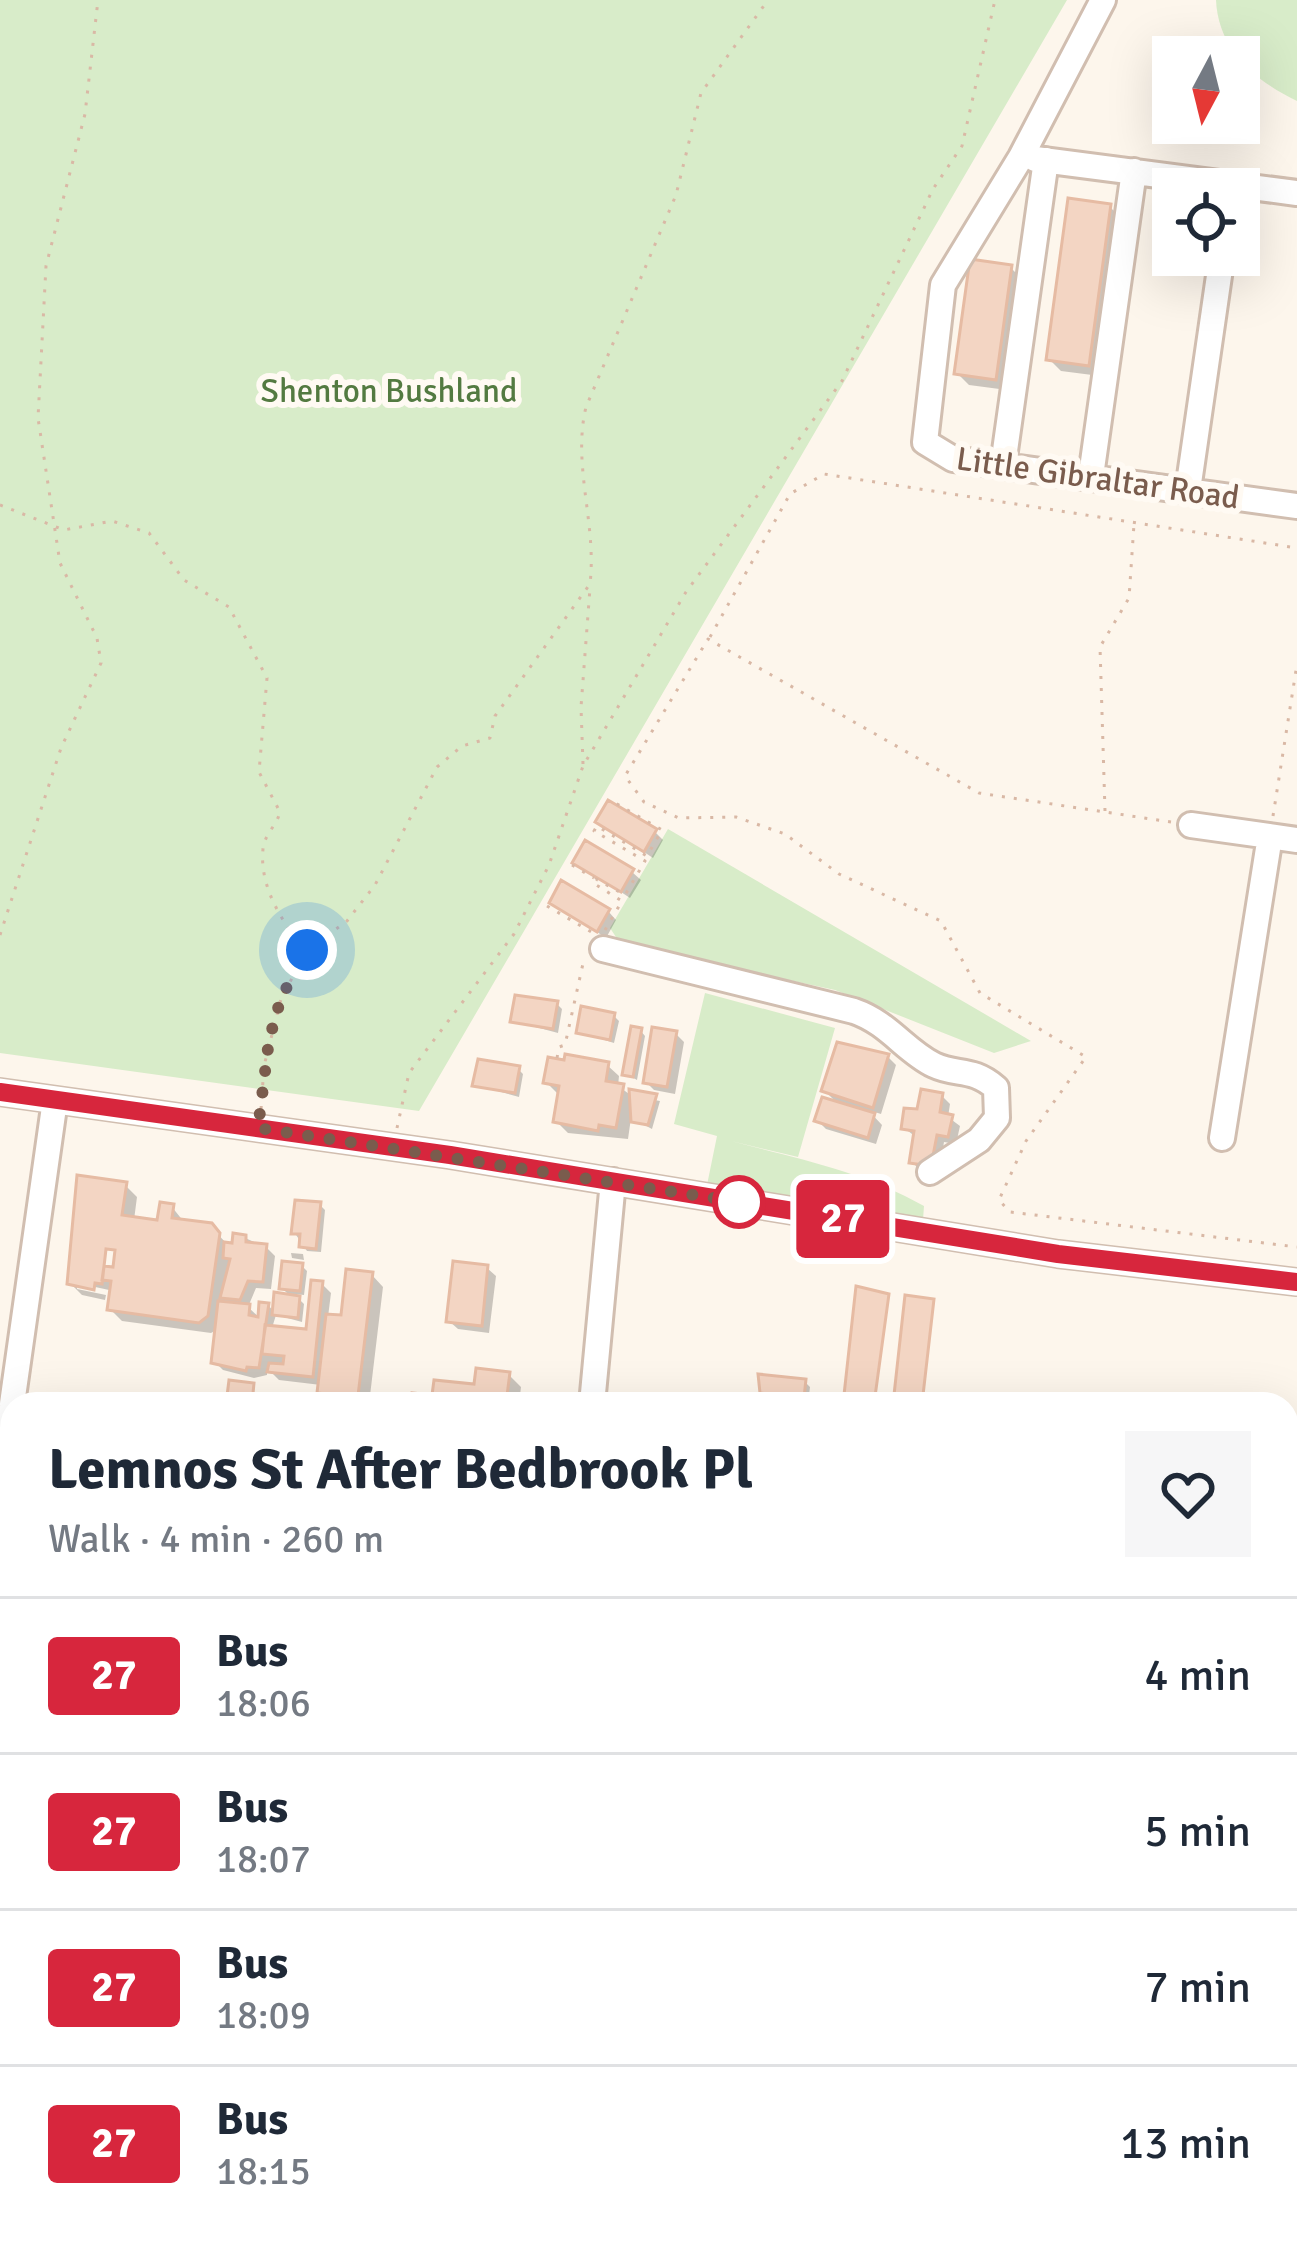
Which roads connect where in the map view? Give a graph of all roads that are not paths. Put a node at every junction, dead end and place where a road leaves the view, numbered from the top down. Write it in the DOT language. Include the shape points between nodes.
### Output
graph roads {
  1 [pos="1103,0"];
  2 [pos="1034,158"];
  3 [pos="1133,171"];
  4 [pos="1152,174"];
  5 [pos="1260,189"];
  6 [pos="1297,193"];
  7 [pos="1219,276"];
  8 [pos="1003,465"];
  9 [pos="1091,476"];
  10 [pos="1188,490"];
  11 [pos="1297,506"];
  12 [pos="1190,825"];
  13 [pos="1270,836"];
  14 [pos="1297,840"];
  15 [pos="598,942"];
  16 [pos="0,1093"];
  17 [pos="55,1100"];
  18 [pos="1222,1138"];
  19 [pos="930,1172"];
  20 [pos="613,1181"];
  21 [pos="1297,1282"];
  22 [pos="14,1392"];
  23 [pos="593,1392"];
  1 -- 2 [label="street, Little Gibraltar Road"];
  2 -- 3 [label="street"];
  2 -- 8 [label="street"];
  2 -- 8 [label="street, Little Gibraltar Road" via="943,285 922,434 944,457"];
  3 -- 4 [label="street"];
  3 -- 9 [label="street"];
  5 -- 6 [label="street"];
  7 -- 10 [label="street"];
  8 -- 9 [label="street, Little Gibraltar Road"];
  9 -- 10 [label="street, Little Gibraltar Road"];
  10 -- 11 [label="street, Little Gibraltar Road"];
  12 -- 13 [label="street"];
  13 -- 14 [label="street"];
  13 -- 18 [label="street"];
  15 -- 19 [label="street" via="698,976 876,1018 933,1065 982,1076 996,1088 997,1118 980,1140"];
  16 -- 17 [label="street"];
  17 -- 20 [label="street"];
  17 -- 22 [label="street"];
  20 -- 21 [label="street" via="1058,1254"];
  20 -- 23 [label="street"];
}
